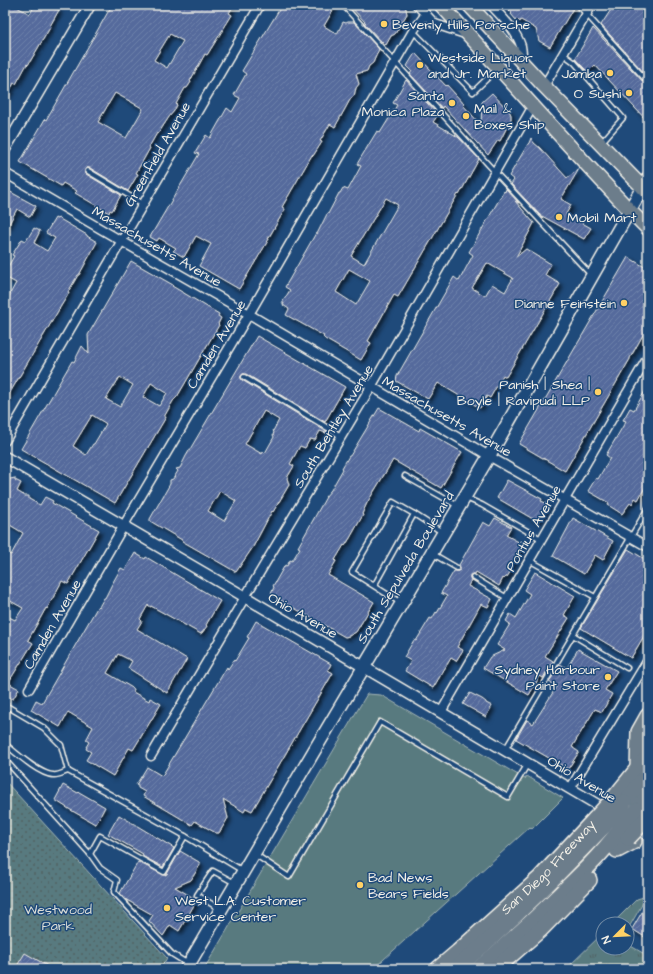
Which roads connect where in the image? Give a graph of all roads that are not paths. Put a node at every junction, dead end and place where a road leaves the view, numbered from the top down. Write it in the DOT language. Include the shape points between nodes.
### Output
graph roads {
  1 [pos="90,5"];
  2 [pos="260,5"];
  3 [pos="343,5"];
  4 [pos="417,5"];
  5 [pos="441,5"];
  6 [pos="469,5"];
  7 [pos="491,5"];
  8 [pos="578,5"];
  9 [pos="592,5"];
  10 [pos="426,14"];
  11 [pos="587,14"];
  12 [pos="413,31"];
  13 [pos="470,35"];
  14 [pos="563,54"];
  15 [pos="395,62"];
  16 [pos="523,63"];
  17 [pos="499,68"];
  18 [pos="648,82"];
  19 [pos="544,86"];
  20 [pos="533,106"];
  21 [pos="600,143"];
  22 [pos="5,149"];
  23 [pos="88,171"];
  24 [pos="495,172"];
  25 [pos="5,173"];
  26 [pos="646,186"];
  27 [pos="143,204"];
  28 [pos="630,210"];
  29 [pos="648,229"];
  30 [pos="121,241"];
  31 [pos="592,276"];
  32 [pos="249,314"];
  33 [pos="648,357"];
  34 [pos="244,377"];
  35 [pos="372,387"];
  36 [pos="342,436"];
  37 [pos="5,441"];
  38 [pos="488,456"];
  39 [pos="5,457"];
  40 [pos="405,476"];
  41 [pos="565,499"];
  42 [pos="461,502"];
  43 [pos="648,508"];
  44 [pos="414,514"];
  45 [pos="123,526"];
  46 [pos="443,532"];
  47 [pos="631,536"];
  48 [pos="541,539"];
  49 [pos="648,547"];
  50 [pos="431,553"];
  51 [pos="529,560"];
  52 [pos="457,568"];
  53 [pos="473,577"];
  54 [pos="374,586"];
  55 [pos="245,597"];
  56 [pos="595,597"];
  57 [pos="507,598"];
  58 [pos="402,603"];
  59 [pos="573,635"];
  60 [pos="648,660"];
  61 [pos="364,667"];
  62 [pos="627,668"];
  63 [pos="29,689"];
  64 [pos="5,705"];
  65 [pos="441,712"];
  66 [pos="648,716"];
  67 [pos="5,744"];
  68 [pos="5,749"];
  69 [pos="505,750"];
  70 [pos="151,756"];
  71 [pos="648,756"];
  72 [pos="528,764"];
  73 [pos="68,771"];
  74 [pos="643,771"];
  75 [pos="570,789"];
  76 [pos="648,796"];
  77 [pos="634,809"];
  78 [pos="616,831"];
  79 [pos="648,831"];
  80 [pos="648,835"];
  81 [pos="185,836"];
  82 [pos="90,854"];
  83 [pos="254,854"];
  84 [pos="243,871"];
  85 [pos="236,884"];
  86 [pos="221,909"];
  87 [pos="187,967"];
  88 [pos="438,969"];
  89 [pos="455,969"];
  90 [pos="478,969"];
  91 [pos="495,969"];
  1 -- 22 [label="street"];
  2 -- 27 [label="street, Greenfield Avenue"];
  3 -- 15 [label="lane"];
  4 -- 10 [label="street"];
  5 -- 13 [label="main road"];
  6 -- 16 [label="main road"];
  7 -- 16 [label="street" via="516,35"];
  8 -- 11 [label="lane"];
  9 -- 11 [label="street"];
  10 -- 12 [label="street, Camden Avenue"];
  10 -- 13 [label="street" via="435,24"];
  11 -- 14 [label="street"];
  11 -- 18 [label="lane"];
  12 -- 15 [label="street, Camden Avenue"];
  12 -- 17 [label="lane" via="473,92"];
  13 -- 17 [label="main road"];
  14 -- 19 [label="street"];
  14 -- 21 [label="lane" via="574,62 623,118"];
  15 -- 24 [label="lane"];
  15 -- 32 [label="street, Camden Avenue"];
  16 -- 19 [label="main road"];
  17 -- 20 [label="main road"];
  19 -- 21 [label="main road"];
  20 -- 24 [label="street, South Bentley Avenue"];
  20 -- 28 [label="main road"];
  21 -- 26 [label="main road"];
  23 -- 27 [label="lane"];
  24 -- 31 [label="lane"];
  24 -- 35 [label="street, South Bentley Avenue"];
  25 -- 30 [label="street, Massachusetts Avenue"];
  26 -- 28 [label="main road, South Sepulveda Boulevard"];
  27 -- 30 [label="street, Greenfield Avenue"];
  28 -- 29 [label="main road"];
  28 -- 31 [label="main road, South Sepulveda Boulevard"];
  30 -- 32 [label="street, Massachusetts Avenue"];
  30 -- 37 [label="street, Greenfield Avenue"];
  31 -- 38 [label="main road, South Sepulveda Boulevard"];
  32 -- 35 [label="street, Massachusetts Avenue"];
  32 -- 45 [label="street, Camden Avenue"];
  33 -- 41 [label="street, Pontius Avenue"];
  34 -- 36 [label="lane"];
  35 -- 36 [label="street, South Bentley Avenue"];
  35 -- 38 [label="street, Massachusetts Avenue"];
  36 -- 55 [label="street, South Bentley Avenue"];
  38 -- 41 [label="street, Massachusetts Avenue"];
  38 -- 42 [label="main road, South Sepulveda Boulevard"];
  39 -- 45 [label="street, Ohio Avenue"];
  40 -- 42 [label="lane"];
  41 -- 47 [label="street, Massachusetts Avenue"];
  41 -- 48 [label="street, Pontius Avenue"];
  42 -- 46 [label="main road, South Sepulveda Boulevard"];
  42 -- 48 [label="lane" via="482,505"];
  43 -- 47 [label="lane"];
  44 -- 46 [label="lane"];
  44 -- 54 [label="lane"];
  44 -- 54 [label="lane" via="393,502 352,572"];
  45 -- 55 [label="street, Ohio Avenue"];
  45 -- 63 [label="street, Camden Avenue"];
  46 -- 50 [label="main road, South Sepulveda Boulevard"];
  47 -- 49 [label="street, Massachusetts Avenue"];
  47 -- 56 [label="lane"];
  48 -- 51 [label="street, Pontius Avenue"];
  50 -- 52 [label="lane"];
  50 -- 58 [label="main road, South Sepulveda Boulevard"];
  51 -- 56 [label="lane"];
  51 -- 57 [label="street, Pontius Avenue"];
  53 -- 57 [label="lane"];
  54 -- 58 [label="lane"];
  55 -- 61 [label="street, Ohio Avenue"];
  55 -- 70 [label="street, South Bentley Avenue"];
  56 -- 59 [label="lane"];
  57 -- 65 [label="street, Pontius Avenue"];
  58 -- 61 [label="main road, South Sepulveda Boulevard"];
  59 -- 62 [label="lane"];
  59 -- 69 [label="lane"];
  60 -- 75 [label="street"];
  61 -- 65 [label="street, Ohio Avenue"];
  61 -- 83 [label="main road, South Sepulveda Boulevard"];
  64 -- 73 [label="lane" via="44,728 61,745"];
  65 -- 69 [label="street, Ohio Avenue"];
  66 -- 74 [label="highway" via="639,732"];
  67 -- 73 [label="lane" via="43,772 54,776"];
  68 -- 82 [label="lane" via="8,762"];
  69 -- 72 [label="street, Ohio Avenue"];
  71 -- 74 [label="highway, San Diego Freeway"];
  72 -- 75 [label="street, Ohio Avenue"];
  72 -- 83 [label="lane" via="508,797 380,722 289,877"];
  73 -- 81 [label="lane"];
  74 -- 77 [label="highway, San Diego Freeway"];
  75 -- 80 [label="street, Ohio Avenue"];
  76 -- 77 [label="highway"];
  77 -- 78 [label="highway, San Diego Freeway, bridge"];
  77 -- 78 [label="highway, San Diego Freeway, bridge"];
  78 -- 79 [label="highway"];
  78 -- 88 [label="highway, San Diego Freeway" via="566,851 540,878"];
  78 -- 89 [label="highway" via="543,890"];
  78 -- 90 [label="highway" via="610,843 577,878"];
  78 -- 91 [label="highway, San Diego Freeway" via="617,850 571,899"];
  81 -- 82 [label="lane" via="164,872 100,836"];
  81 -- 84 [label="lane"];
  82 -- 87 [label="lane" via="100,868 117,880 114,892"];
  83 -- 84 [label="main road, South Sepulveda Boulevard"];
  84 -- 85 [label="main road, South Sepulveda Boulevard"];
  85 -- 86 [label="main road, South Sepulveda Boulevard"];
  85 -- 86 [label="lane" via="213,871 197,895"];
  86 -- 87 [label="main road, South Sepulveda Boulevard"];
}
